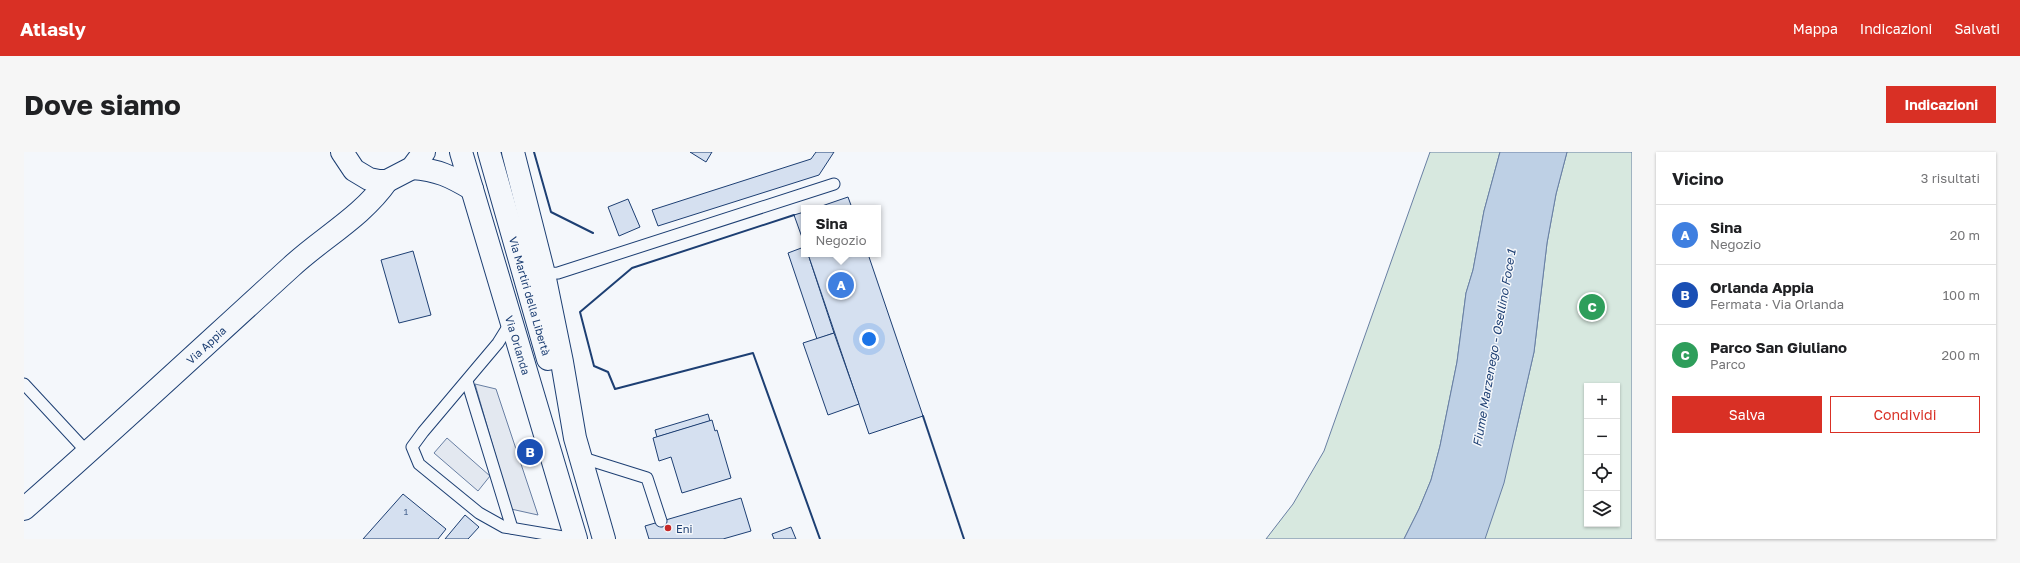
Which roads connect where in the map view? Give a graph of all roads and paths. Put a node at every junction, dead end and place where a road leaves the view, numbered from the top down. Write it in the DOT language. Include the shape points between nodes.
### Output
graph roads {
  1 [pos="342,152"];
  2 [pos="461,152"];
  3 [pos="489,152"];
  4 [pos="514,152"];
  5 [pos="418,160"];
  6 [pos="387,181"];
  7 [pos="834,184"];
  8 [pos="472,189"];
  9 [pos="544,274"];
  10 [pos="511,321"];
  11 [pos="467,381"];
  12 [pos="24,384"];
  13 [pos="578,448"];
  14 [pos="88,453"];
  15 [pos="24,509"];
  16 [pos="661,521"];
  17 [pos="512,528"];
  18 [pos="575,539"];
  19 [pos="604,539"];
  1 -- 6 [label="main road" via="354,170 369,179"];
  2 -- 8 [label="main road, Via Orlanda"];
  3 -- 13 [label="main road, Via Martiri della Libertà" via="549,364"];
  4 -- 9 [label="main road"];
  5 -- 6 [label="main road"];
  5 -- 8 [label="main road"];
  6 -- 14 [label="main road, Via Appia" via="376,197 302,257"];
  7 -- 9 [label="lane" via="558,273"];
  8 -- 10 [label="main road, Via Orlanda"];
  9 -- 13 [label="main road"];
  10 -- 11 [label="lane" via="498,343"];
  10 -- 18 [label="main road, Via Orlanda"];
  11 -- 17 [label="lane"];
  11 -- 17 [label="lane" via="412,447 418,464 463,501 504,527"];
  12 -- 14 [label="lane"];
  13 -- 16 [label="lane" via="648,478"];
  13 -- 19 [label="main road"];
  14 -- 15 [label="main road, Via Appia"];
  17 -- 18 [label="lane"];
}
